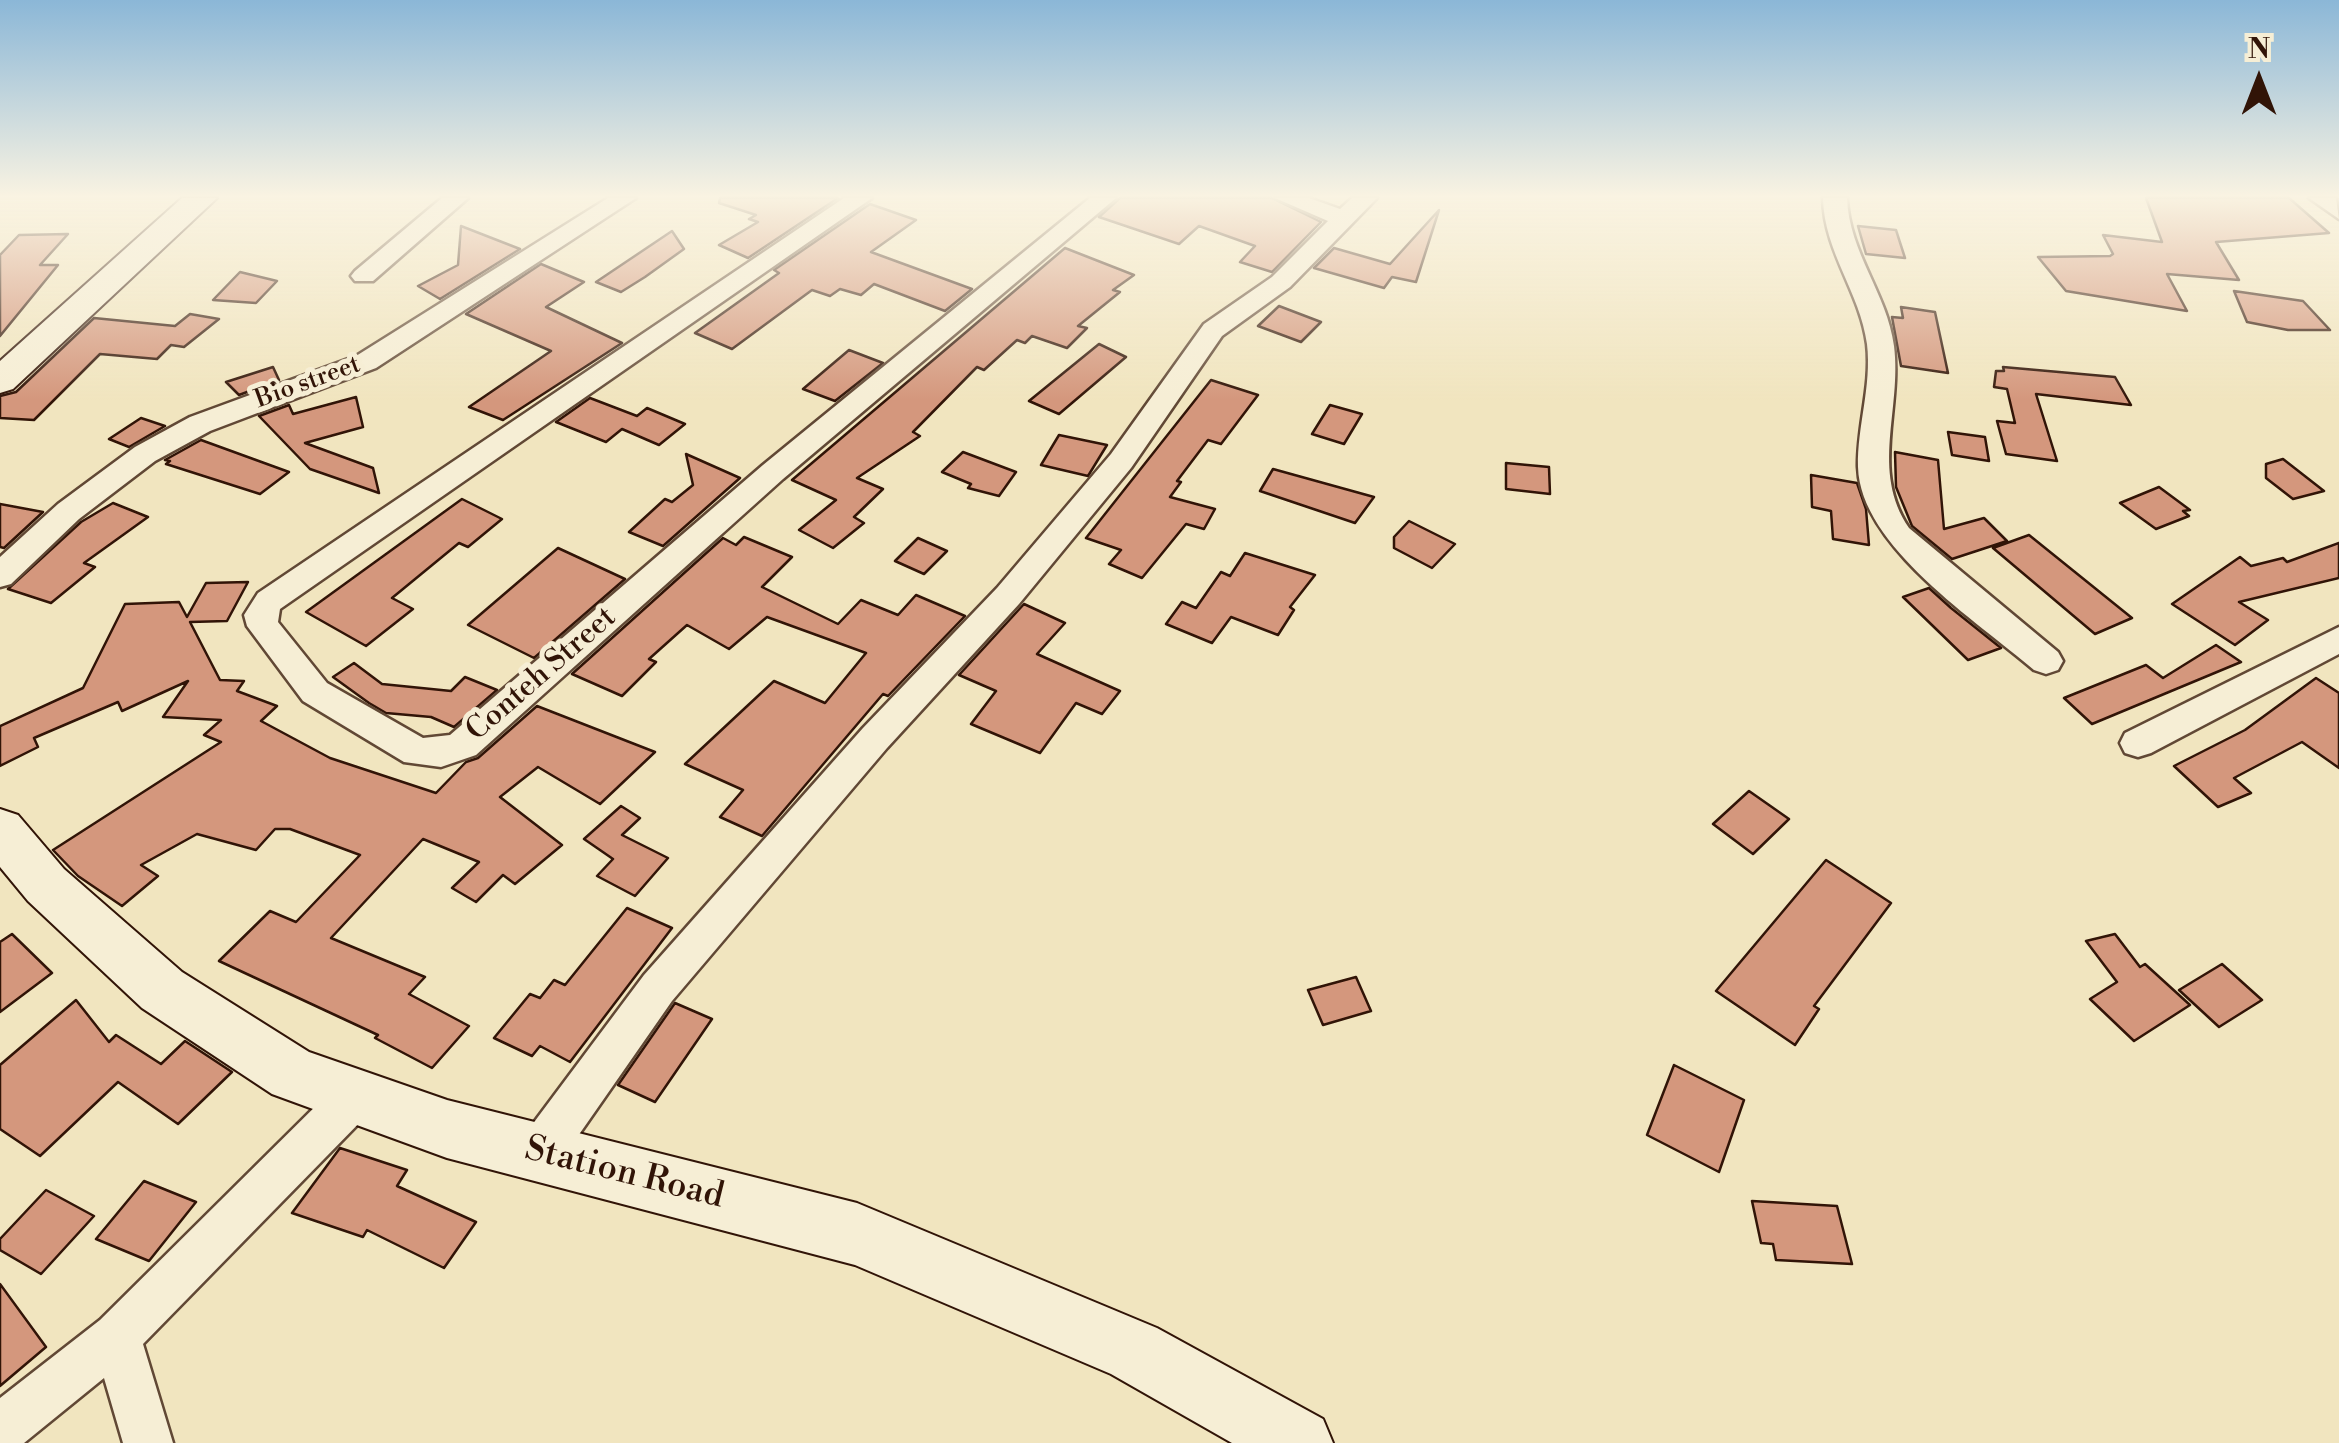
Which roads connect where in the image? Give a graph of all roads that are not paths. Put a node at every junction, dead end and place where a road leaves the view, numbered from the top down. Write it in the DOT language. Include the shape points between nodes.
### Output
graph roads {
  1 [pos="127,265"];
  2 [pos="377,265"];
  3 [pos="517,265"];
  4 [pos="761,265"];
  5 [pos="1023,265"];
  6 [pos="1299,265"];
  7 [pos="1851,265"];
  8 [pos="364,276"];
  9 [pos="0,382"];
  10 [pos="0,576"];
  11 [pos="2339,640"];
  12 [pos="2046,660"];
  13 [pos="2138,742"];
  14 [pos="0,830"];
  15 [pos="354,1098"];
  16 [pos="539,1153"];
  17 [pos="117,1337"];
  18 [pos="0,1430"];
  19 [pos="148,1443"];
  20 [pos="1299,1443"];
  1 -- 9 [label="main road"];
  2 -- 8 [label="street"];
  3 -- 10 [label="street, Bio street" via="395,348 167,442 77,506"];
  4 -- 5 [label="street, Conteh Street" via="269,600 260,615 263,626 316,692 418,752 463,745 773,472"];
  6 -- 16 [label="street" via="1214,330 1121,461 1020,581 658,988"];
  7 -- 12 [label="street" via="1880,342 1883,394 1872,426 1871,467 1880,514"];
  11 -- 13 [label="street"];
  14 -- 15 [label="main road, Station Road" via="46,885 162,990 292,1074"];
  15 -- 16 [label="main road, Station Road"];
  15 -- 17 [label="street"];
  16 -- 20 [label="main road, Station Road" via="857,1234 1134,1350"];
  17 -- 18 [label="street"];
  17 -- 19 [label="street"];
}
